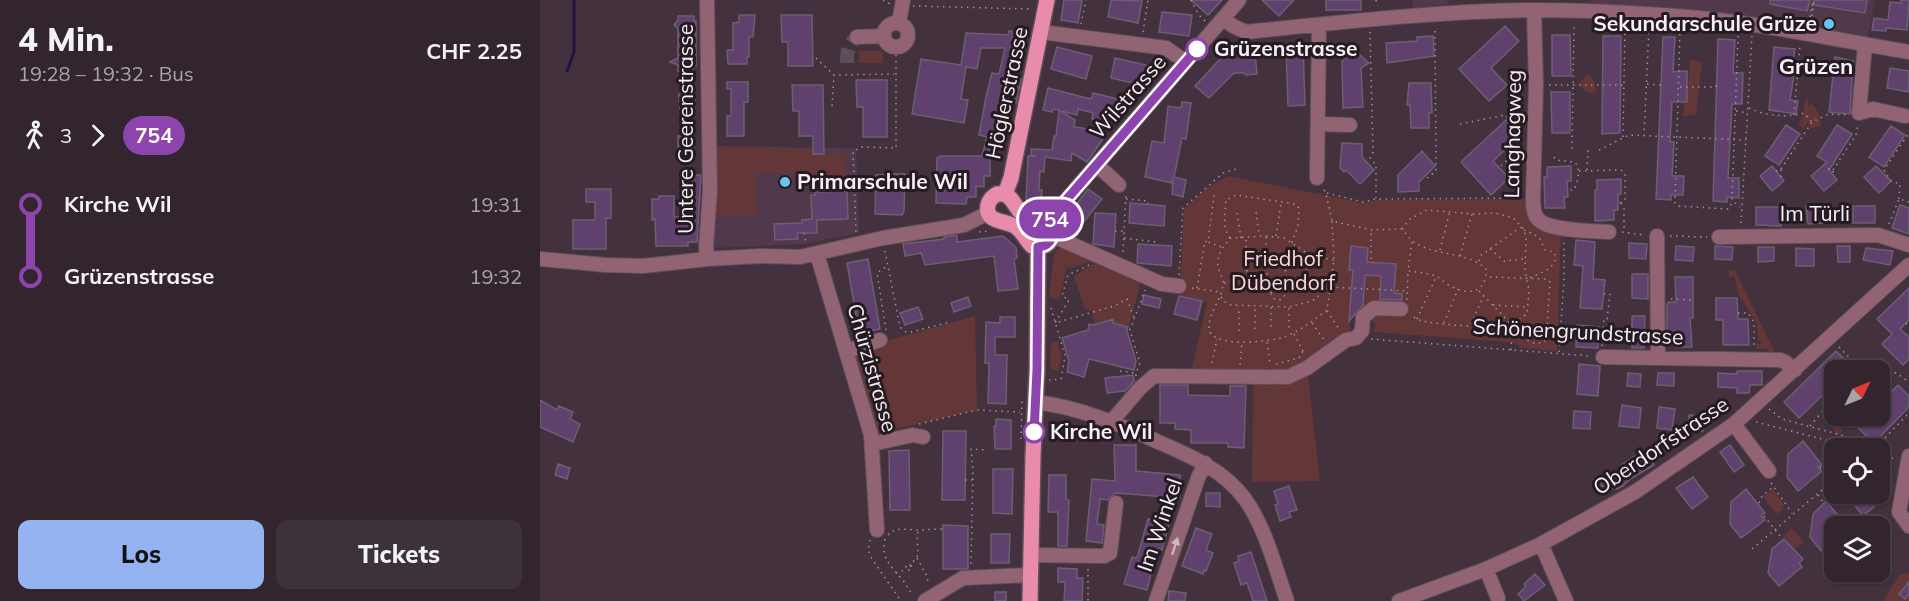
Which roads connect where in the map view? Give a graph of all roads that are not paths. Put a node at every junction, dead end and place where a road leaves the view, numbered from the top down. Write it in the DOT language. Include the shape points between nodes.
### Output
graph roads {
  1 [pos="707,0"];
  2 [pos="1047,0"];
  3 [pos="1239,0"];
  4 [pos="903,3"];
  5 [pos="1590,6"];
  6 [pos="1534,10"];
  7 [pos="1223,18"];
  8 [pos="898,23"];
  9 [pos="1319,24"];
  10 [pos="1041,32"];
  11 [pos="884,36"];
  12 [pos="857,37"];
  13 [pos="1865,44"];
  14 [pos="1909,51"];
  15 [pos="1186,62"];
  16 [pos="1905,116"];
  17 [pos="1319,124"];
  18 [pos="1350,125"];
  19 [pos="1097,165"];
  20 [pos="1317,178"];
  21 [pos="1123,189"];
  22 [pos="1005,194"];
  23 [pos="988,213"];
  24 [pos="1050,229"];
  25 [pos="1609,232"];
  26 [pos="1657,236"];
  27 [pos="1719,237"];
  28 [pos="1909,245"];
  29 [pos="1038,247"];
  30 [pos="811,250"];
  31 [pos="707,258"];
  32 [pos="540,259"];
  33 [pos="1909,265"];
  34 [pos="1178,286"];
  35 [pos="1405,307"];
  36 [pos="882,337"];
  37 [pos="847,351"];
  38 [pos="1602,357"];
  39 [pos="1658,358"];
  40 [pos="1795,370"];
  41 [pos="1036,402"];
  42 [pos="1112,421"];
  43 [pos="1734,424"];
  44 [pos="923,437"];
  45 [pos="872,444"];
  46 [pos="1907,460"];
  47 [pos="1205,463"];
  48 [pos="1768,471"];
  49 [pos="1116,503"];
  50 [pos="1909,526"];
  51 [pos="877,530"];
  52 [pos="1541,544"];
  53 [pos="1031,555"];
  54 [pos="1485,569"];
  55 [pos="1030,575"];
  56 [pos="928,596"];
  57 [pos="1498,598"];
  58 [pos="1030,601"];
  59 [pos="1156,601"];
  60 [pos="1287,601"];
  61 [pos="1399,601"];
  62 [pos="1566,601"];
  1 -- 31 [label="street, Untere Geerenstrasse"];
  2 -- 10 [label="main road, Höglerstrasse"];
  3 -- 7 [label="street, Wilstrasse"];
  4 -- 8 [label="street"];
  5 -- 6 [label="street" via="1574,11"];
  5 -- 13 [label="street" via="1806,32"];
  6 -- 9 [label="street"];
  6 -- 25 [label="street, Langhagweg" via="1534,212 1549,226"];
  7 -- 9 [label="street" via="1246,32"];
  7 -- 15 [label="street, Wilstrasse"];
  8 -- 11 [label="street" via="888,26"];
  8 -- 11 [label="street" via="906,27 906,43 896,48"];
  9 -- 17 [label="street"];
  10 -- 15 [label="street" via="1166,48"];
  10 -- 22 [label="main road, Höglerstrasse"];
  11 -- 12 [label="street"];
  13 -- 14 [label="street"];
  13 -- 16 [label="street" via="1858,66 1859,113 1873,109"];
  15 -- 19 [label="street, Wilstrasse"];
  17 -- 18 [label="street"];
  17 -- 20 [label="street"];
  19 -- 21 [label="street"];
  19 -- 24 [label="street, Wilstrasse"];
  22 -- 23 [label="main road" via="991,198"];
  22 -- 24 [label="main road" via="1023,215"];
  23 -- 29 [label="main road" via="995,220 1015,226 1029,243"];
  23 -- 30 [label="street, Untere Geerenstrasse" via="964,225"];
  24 -- 29 [label="main road" via="1046,245"];
  24 -- 34 [label="street" via="1162,284"];
  26 -- 39 [label="street"];
  27 -- 28 [label="street, Im Türli" via="1884,236"];
  29 -- 41 [label="main road" via="1033,297"];
  30 -- 31 [label="street, Untere Geerenstrasse" via="791,258"];
  30 -- 37 [label="street, Chürzistrasse"];
  31 -- 32 [label="street, Untere Geerenstrasse" via="643,266"];
  33 -- 40 [label="street, Oberdorfstrasse"];
  35 -- 42 [label="street" via="1374,308 1363,317 1362,331 1288,377 1154,376"];
  36 -- 37 [label="street"];
  37 -- 45 [label="street, Chürzistrasse"];
  38 -- 39 [label="street, Schönengrundstrasse"];
  39 -- 40 [label="street, Schönengrundstrasse" via="1780,360"];
  40 -- 43 [label="street, Oberdorfstrasse"];
  41 -- 42 [label="street" via="1082,410"];
  41 -- 53 [label="main road"];
  42 -- 47 [label="street"];
  43 -- 48 [label="street"];
  43 -- 52 [label="street, Oberdorfstrasse" via="1635,492"];
  44 -- 45 [label="street" via="913,435"];
  45 -- 51 [label="street, Chürzistrasse"];
  46 -- 50 [label="street" via="1899,512"];
  59 -- 47 [label="street, Im Winkel, one-way"];
  47 -- 60 [label="street" via="1238,491 1257,520"];
  49 -- 53 [label="street" via="1110,553"];
  52 -- 54 [label="street, Oberdorfstrasse"];
  52 -- 62 [label="street"];
  53 -- 55 [label="main road"];
  54 -- 57 [label="street"];
  54 -- 61 [label="street, Oberdorfstrasse"];
  55 -- 56 [label="street" via="963,578"];
  55 -- 58 [label="main road"];
}
